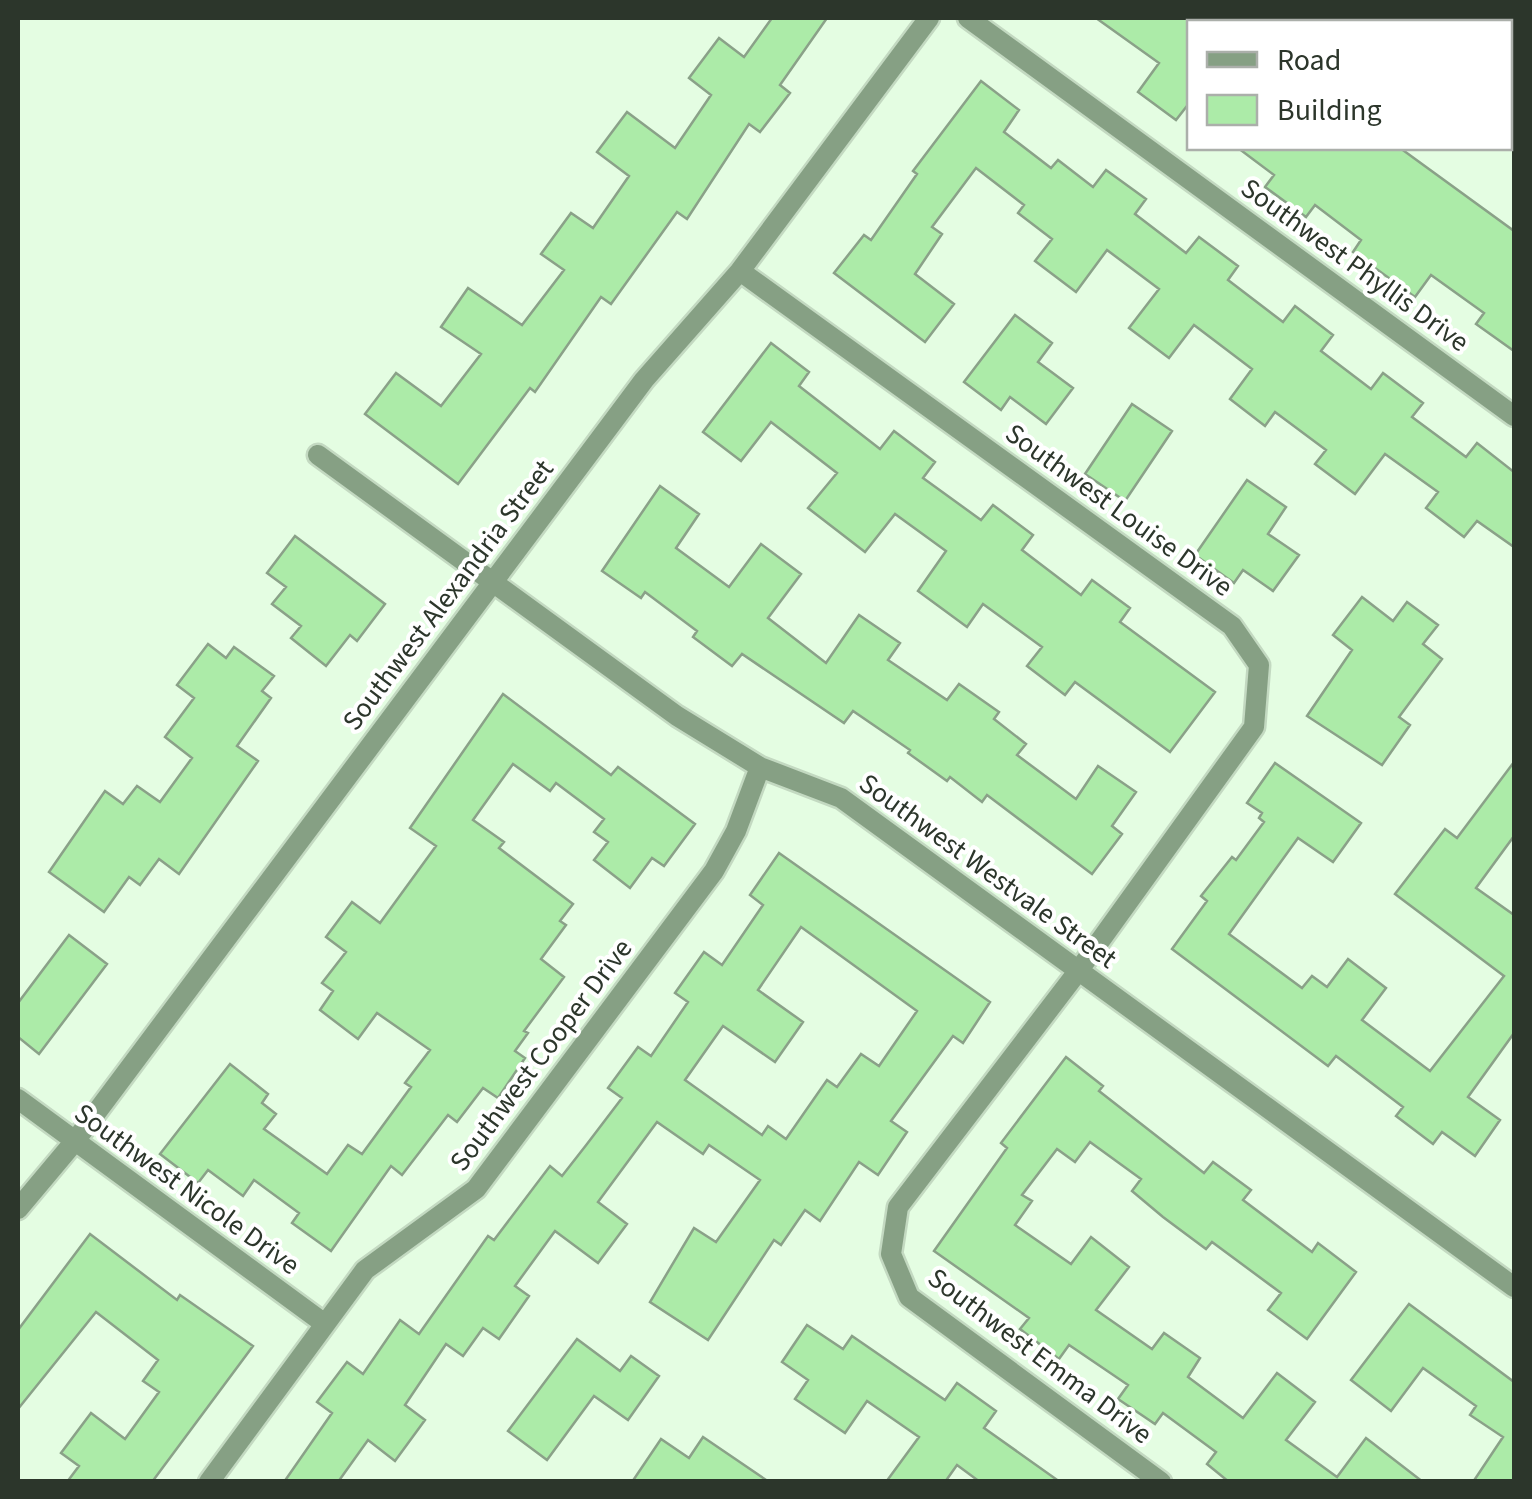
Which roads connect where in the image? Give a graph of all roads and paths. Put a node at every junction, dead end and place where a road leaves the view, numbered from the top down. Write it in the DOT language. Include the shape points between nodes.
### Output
graph roads {
  1 [pos="929,18"];
  2 [pos="968,18"];
  3 [pos="740,271"];
  4 [pos="1514,416"];
  5 [pos="318,455"];
  6 [pos="493,580"];
  7 [pos="760,767"];
  8 [pos="1080,970"];
  9 [pos="18,1099"];
  10 [pos="76,1141"];
  11 [pos="18,1209"];
  12 [pos="1514,1287"];
  13 [pos="325,1324"];
  14 [pos="209,1482"];
  15 [pos="1161,1482"];
  1 -- 3 [label="street, Southwest Alexandria Street"];
  2 -- 4 [label="street, Southwest Phyllis Drive"];
  3 -- 6 [label="street, Southwest Alexandria Street" via="644,380"];
  3 -- 8 [label="street, Southwest Louise Drive" via="1232,626 1259,665 1254,727"];
  5 -- 6 [label="street, Southwest Westvale Street"];
  6 -- 7 [label="street, Southwest Westvale Street" via="677,716"];
  6 -- 10 [label="street, Southwest Alexandria Street"];
  7 -- 8 [label="street, Southwest Westvale Street" via="842,798"];
  7 -- 13 [label="street, Southwest Cooper Drive" via="714,872 499,1163 455,1207 365,1270"];
  8 -- 12 [label="street, Southwest Westvale Street"];
  8 -- 15 [label="street, Southwest Emma Drive" via="898,1207 891,1254 909,1298"];
  9 -- 10 [label="street, Southwest Nicole Drive"];
  10 -- 11 [label="street, Southwest Alexandria Street"];
  10 -- 13 [label="street, Southwest Nicole Drive"];
  13 -- 14 [label="street, Southwest Cooper Drive"];
}
